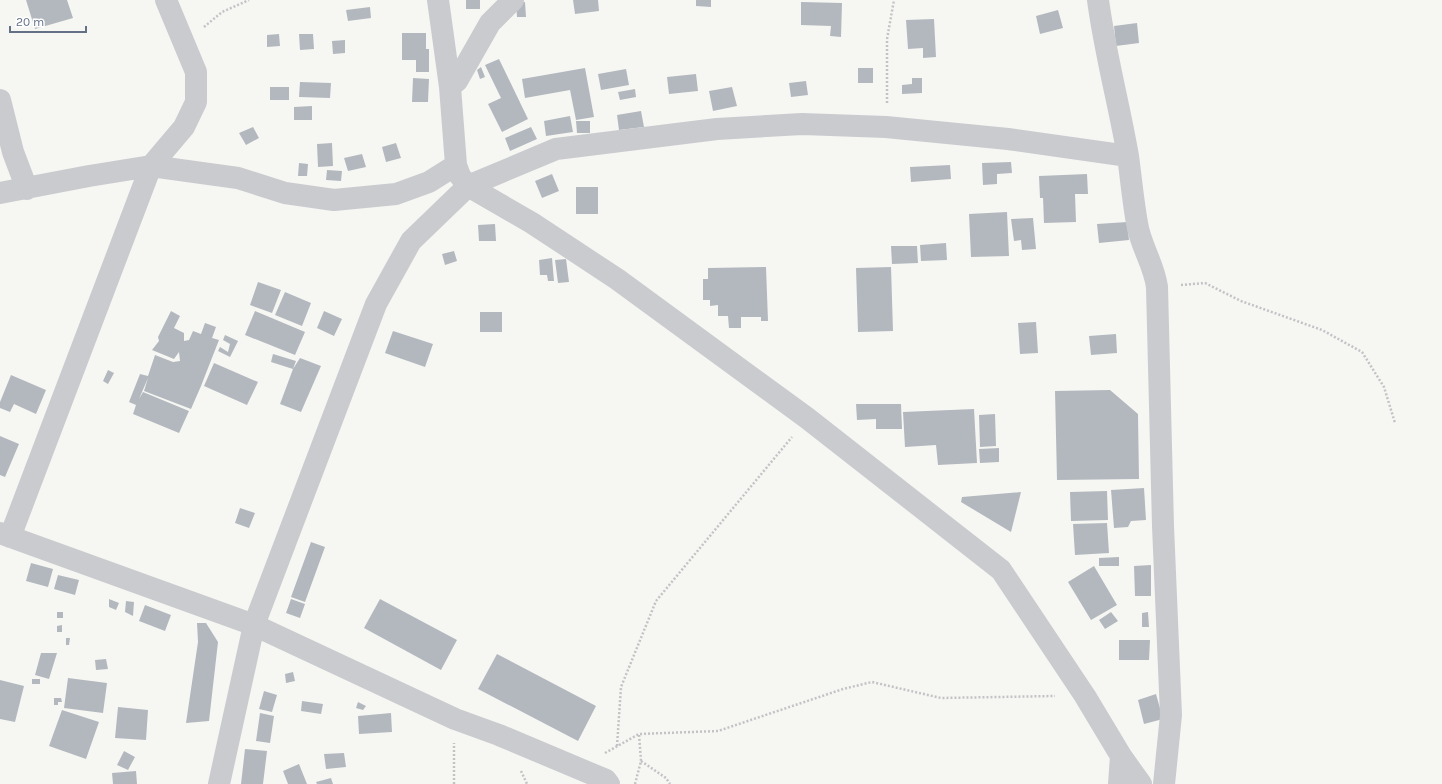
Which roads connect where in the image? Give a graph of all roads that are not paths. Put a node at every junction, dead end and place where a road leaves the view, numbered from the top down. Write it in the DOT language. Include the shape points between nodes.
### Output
graph roads {
  1 [pos="166,0"];
  2 [pos="438,0"];
  3 [pos="513,0"];
  4 [pos="1098,0"];
  5 [pos="450,87"];
  6 [pos="0,100"];
  7 [pos="1128,156"];
  8 [pos="456,165"];
  9 [pos="151,166"];
  10 [pos="468,186"];
  11 [pos="27,189"];
  12 [pos="0,193"];
  13 [pos="5,535"];
  14 [pos="254,625"];
  15 [pos="1121,756"];
  16 [pos="219,784"];
  17 [pos="609,784"];
  18 [pos="1119,784"];
  19 [pos="1141,784"];
  20 [pos="1164,784"];
  1 -- 9 [label="street" via="196,72 196,102 184,127"];
  2 -- 5 [label="street"];
  3 -- 5 [label="street" via="490,24 457,81"];
  4 -- 7 [label="street" via="1102,32"];
  5 -- 8 [label="street"];
  6 -- 11 [label="street" via="13,152"];
  7 -- 10 [label="street" via="1008,139 886,127 802,124 717,129 556,149"];
  7 -- 20 [label="street" via="1137,224 1157,287 1171,715"];
  8 -- 9 [label="street" via="429,182 396,194 334,200 285,193 238,178"];
  8 -- 10 [label="street"];
  9 -- 11 [label="street"];
  9 -- 13 [label="street"];
  10 -- 14 [label="street" via="411,241 376,304"];
  10 -- 15 [label="street" via="532,223 617,279 807,418 1002,570 1085,696"];
  11 -- 12 [label="street"];
  13 -- 14 [label="street"];
  14 -- 16 [label="street"];
  14 -- 17 [label="street" via="455,719 606,780"];
  15 -- 18 [label="street"];
  15 -- 19 [label="street"];
}
